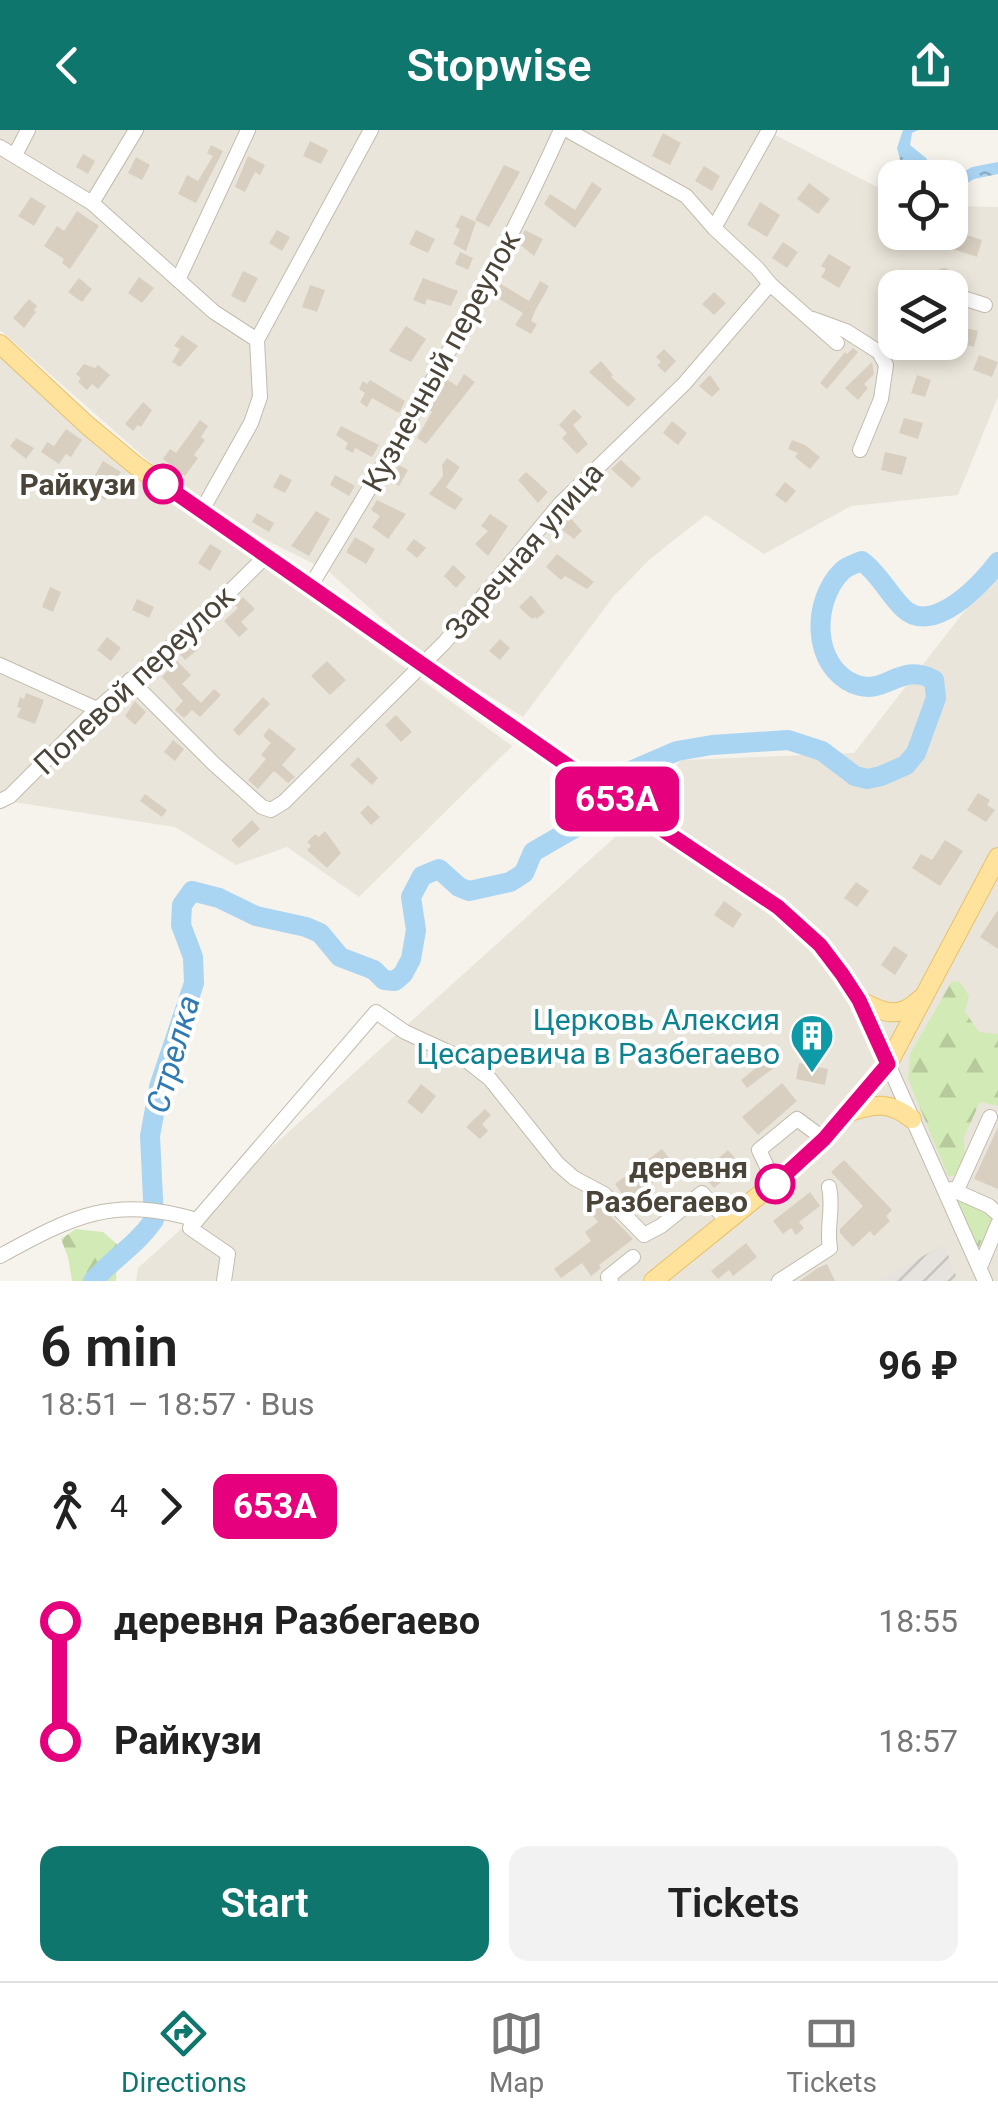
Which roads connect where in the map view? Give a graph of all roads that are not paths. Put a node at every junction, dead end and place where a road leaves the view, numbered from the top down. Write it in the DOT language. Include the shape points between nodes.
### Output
graph roads {
  1 [pos="28,130"];
  2 [pos="136,130"];
  3 [pos="248,130"];
  4 [pos="372,130"];
  5 [pos="564,130"];
  6 [pos="769,130"];
  7 [pos="0,146"];
  8 [pos="15,155"];
  9 [pos="92,202"];
  10 [pos="712,226"];
  11 [pos="178,280"];
  12 [pos="771,286"];
  13 [pos="968,300"];
  14 [pos="985,305"];
  15 [pos="808,318"];
  16 [pos="257,340"];
  17 [pos="0,344"];
  18 [pos="837,344"];
  19 [pos="878,355"];
  20 [pos="883,360"];
  21 [pos="860,450"];
  22 [pos="201,512"];
  23 [pos="266,556"];
  24 [pos="310,587"];
  25 [pos="0,665"];
  26 [pos="422,665"];
  27 [pos="130,680"];
  28 [pos="97,709"];
  29 [pos="0,802"];
  30 [pos="998,858"];
  31 [pos="924,995"];
  32 [pos="859,1000"];
  33 [pos="888,1064"];
  34 [pos="849,1112"];
  35 [pos="990,1116"];
  36 [pos="912,1119"];
  37 [pos="824,1139"];
  38 [pos="774,1184"];
  39 [pos="829,1187"];
  40 [pos="949,1188"];
  41 [pos="998,1214"];
  42 [pos="197,1220"];
  43 [pos="728,1222"];
  44 [pos="998,1224"];
  45 [pos="0,1256"];
  46 [pos="632,1258"];
  47 [pos="983,1274"];
  48 [pos="224,1281"];
  49 [pos="611,1281"];
  50 [pos="653,1281"];
  51 [pos="779,1281"];
  1 -- 8 [label="street"];
  2 -- 9 [label="street"];
  3 -- 11 [label="street"];
  4 -- 16 [label="street"];
  5 -- 10 [label="street" via="686,196"];
  5 -- 24 [label="street, Кузнечный переулок" via="383,468"];
  6 -- 10 [label="street"];
  7 -- 8 [label="street"];
  8 -- 9 [label="street"];
  9 -- 11 [label="street"];
  10 -- 12 [label="street"];
  11 -- 16 [label="street"];
  12 -- 15 [label="street"];
  12 -- 26 [label="street, Заречная улица" via="684,384 560,504"];
  13 -- 14 [label="street"];
  15 -- 18 [label="street"];
  15 -- 19 [label="street" via="846,331"];
  16 -- 22 [label="street" via="260,397 252,424"];
  17 -- 22 [label="main road" via="87,426"];
  20 -- 21 [label="street" via="885,383"];
  22 -- 23 [label="main road"];
  23 -- 24 [label="main road"];
  23 -- 27 [label="street, Полевой переулок"];
  24 -- 26 [label="main road"];
  25 -- 28 [label="street"];
  26 -- 27 [label="street, Заречная улица" via="271,810"];
  26 -- 32 [label="main road" via="787,914"];
  27 -- 28 [label="street, Полевой переулок"];
  28 -- 29 [label="street, Полевой переулок"];
  30 -- 31 [label="main road"];
  31 -- 32 [label="main road" via="892,1014"];
  31 -- 33 [label="main road"];
  32 -- 33 [label="main road"];
  33 -- 34 [label="main road"];
  33 -- 36 [label="street"];
  34 -- 36 [label="main road" via="884,1104"];
  34 -- 37 [label="main road"];
  35 -- 40 [label="street"];
  36 -- 40 [label="street"];
  37 -- 38 [label="main road"];
  37 -- 38 [label="street" via="797,1119 759,1150"];
  38 -- 43 [label="main road"];
  39 -- 51 [label="street" via="830,1248"];
  40 -- 41 [label="street"];
  40 -- 47 [label="street"];
  42 -- 43 [label="street" via="376,1012 490,1079 558,1164 604,1194 644,1234 702,1193"];
  42 -- 45 [label="street" via="146,1208 109,1210 74,1219"];
  42 -- 48 [label="street" via="190,1228 228,1254"];
  43 -- 50 [label="main road"];
  44 -- 47 [label="street"];
  46 -- 49 [label="street"];
}
